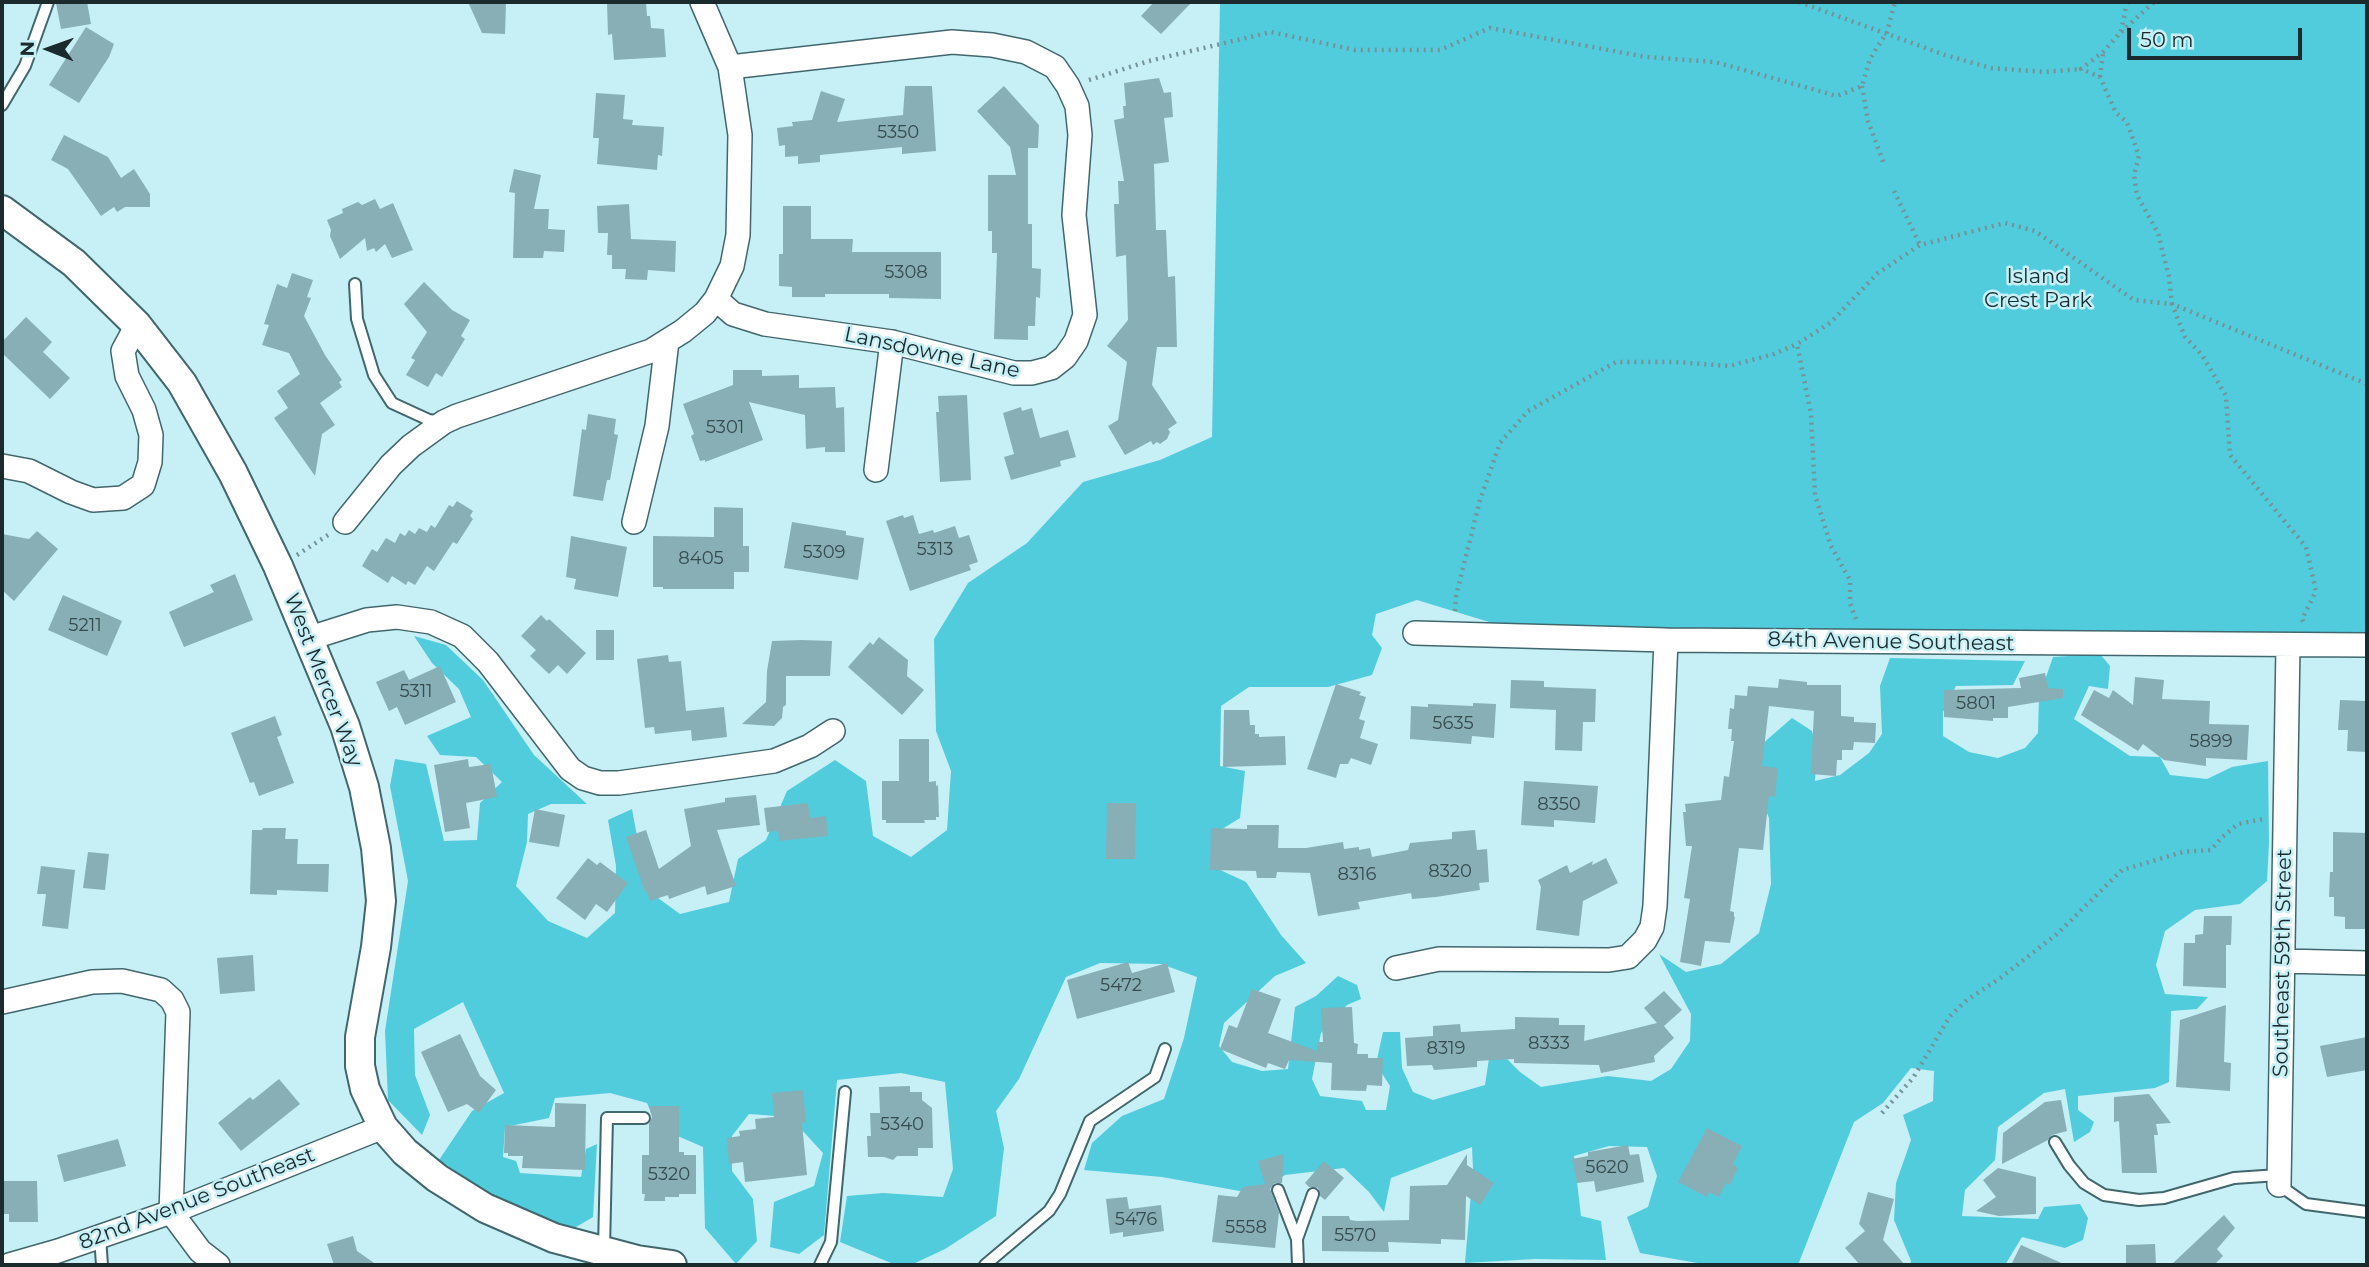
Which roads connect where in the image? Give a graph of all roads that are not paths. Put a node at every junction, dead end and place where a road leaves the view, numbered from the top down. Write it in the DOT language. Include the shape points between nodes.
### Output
graph roads {
  1 [pos="48,2"];
  2 [pos="702,2"];
  3 [pos="730,67"];
  4 [pos="2,105"];
  5 [pos="2,209"];
  6 [pos="355,284"];
  7 [pos="716,299"];
  8 [pos="137,324"];
  9 [pos="667,341"];
  10 [pos="892,342"];
  11 [pos="444,422"];
  12 [pos="2,466"];
  13 [pos="876,470"];
  14 [pos="345,522"];
  15 [pos="634,522"];
  16 [pos="1415,633"];
  17 [pos="307,639"];
  18 [pos="1666,640"];
  19 [pos="2367,645"];
  20 [pos="2288,646"];
  21 [pos="833,730"];
  22 [pos="2283,961"];
  23 [pos="2367,963"];
  24 [pos="1396,968"];
  25 [pos="2,1002"];
  26 [pos="1165,1049"];
  27 [pos="845,1091"];
  28 [pos="644,1118"];
  29 [pos="383,1127"];
  30 [pos="2055,1142"];
  31 [pos="2279,1180"];
  32 [pos="1278,1190"];
  33 [pos="1313,1194"];
  34 [pos="170,1212"];
  35 [pos="2367,1212"];
  36 [pos="100,1236"];
  37 [pos="1297,1238"];
  38 [pos="604,1251"];
  39 [pos="9,1265"];
  40 [pos="102,1265"];
  41 [pos="218,1265"];
  42 [pos="672,1265"];
  43 [pos="820,1265"];
  44 [pos="985,1265"];
  45 [pos="1298,1265"];
  1 -- 4 [label="lane" via="25,66"];
  2 -- 3 [label="street"];
  3 -- 7 [label="street" via="740,135 738,235 732,266"];
  3 -- 10 [label="street, Lansdowne Lane" via="952,42 1026,52 1055,67 1068,86 1077,106 1080,135 1074,215 1085,314 1076,341 1051,368 1032,373 1014,373"];
  5 -- 8 [label="street, West Mercer Way" via="74,263"];
  6 -- 11 [label="lane" via="357,319 373,375 392,403"];
  7 -- 9 [label="street"];
  7 -- 10 [label="street, Lansdowne Lane" via="733,314 765,324"];
  8 -- 12 [label="street" via="123,351 127,376 151,435 143,485 122,498 93,500 29,471"];
  8 -- 17 [label="street, West Mercer Way" via="182,383 233,473"];
  9 -- 11 [label="street" via="651,351"];
  9 -- 15 [label="street" via="657,426"];
  10 -- 13 [label="street"];
  11 -- 14 [label="street" via="391,465"];
  16 -- 18 [label="street, 84th Avenue Southeast"];
  17 -- 21 [label="street" via="367,620 397,617 431,622 462,636 488,662 570,769 600,783 774,761"];
  17 -- 29 [label="street, West Mercer Way" via="345,726 376,848 381,901 360,1037 360,1066"];
  18 -- 20 [label="street, 84th Avenue Southeast"];
  18 -- 24 [label="street" via="1655,906 1645,940 1628,957 1609,960 1439,960"];
  19 -- 20 [label="street, 84th Avenue Southeast"];
  20 -- 22 [label="street, Southeast 59th Street"];
  22 -- 23 [label="street"];
  22 -- 31 [label="street, Southeast 59th Street"];
  25 -- 34 [label="street" via="92,982 122,981 161,990 172,1000 178,1012"];
  26 -- 44 [label="lane" via="1155,1077 1090,1121 1049,1211"];
  27 -- 43 [label="lane" via="831,1242"];
  28 -- 38 [label="lane" via="607,1118"];
  29 -- 34 [label="street, 82nd Avenue Southeast"];
  29 -- 38 [label="street, West Mercer Way" via="437,1178 485,1208 554,1238"];
  30 -- 31 [label="lane" via="2084,1183 2104,1195 2164,1198 2234,1178"];
  31 -- 35 [label="lane" via="2306,1204"];
  32 -- 37 [label="lane"];
  33 -- 37 [label="lane"];
  34 -- 36 [label="street, 82nd Avenue Southeast"];
  34 -- 41 [label="street" via="200,1251"];
  36 -- 39 [label="street, 82nd Avenue Southeast"];
  36 -- 40 [label="lane"];
  37 -- 45 [label="lane"];
  38 -- 42 [label="street, West Mercer Way"];
}
